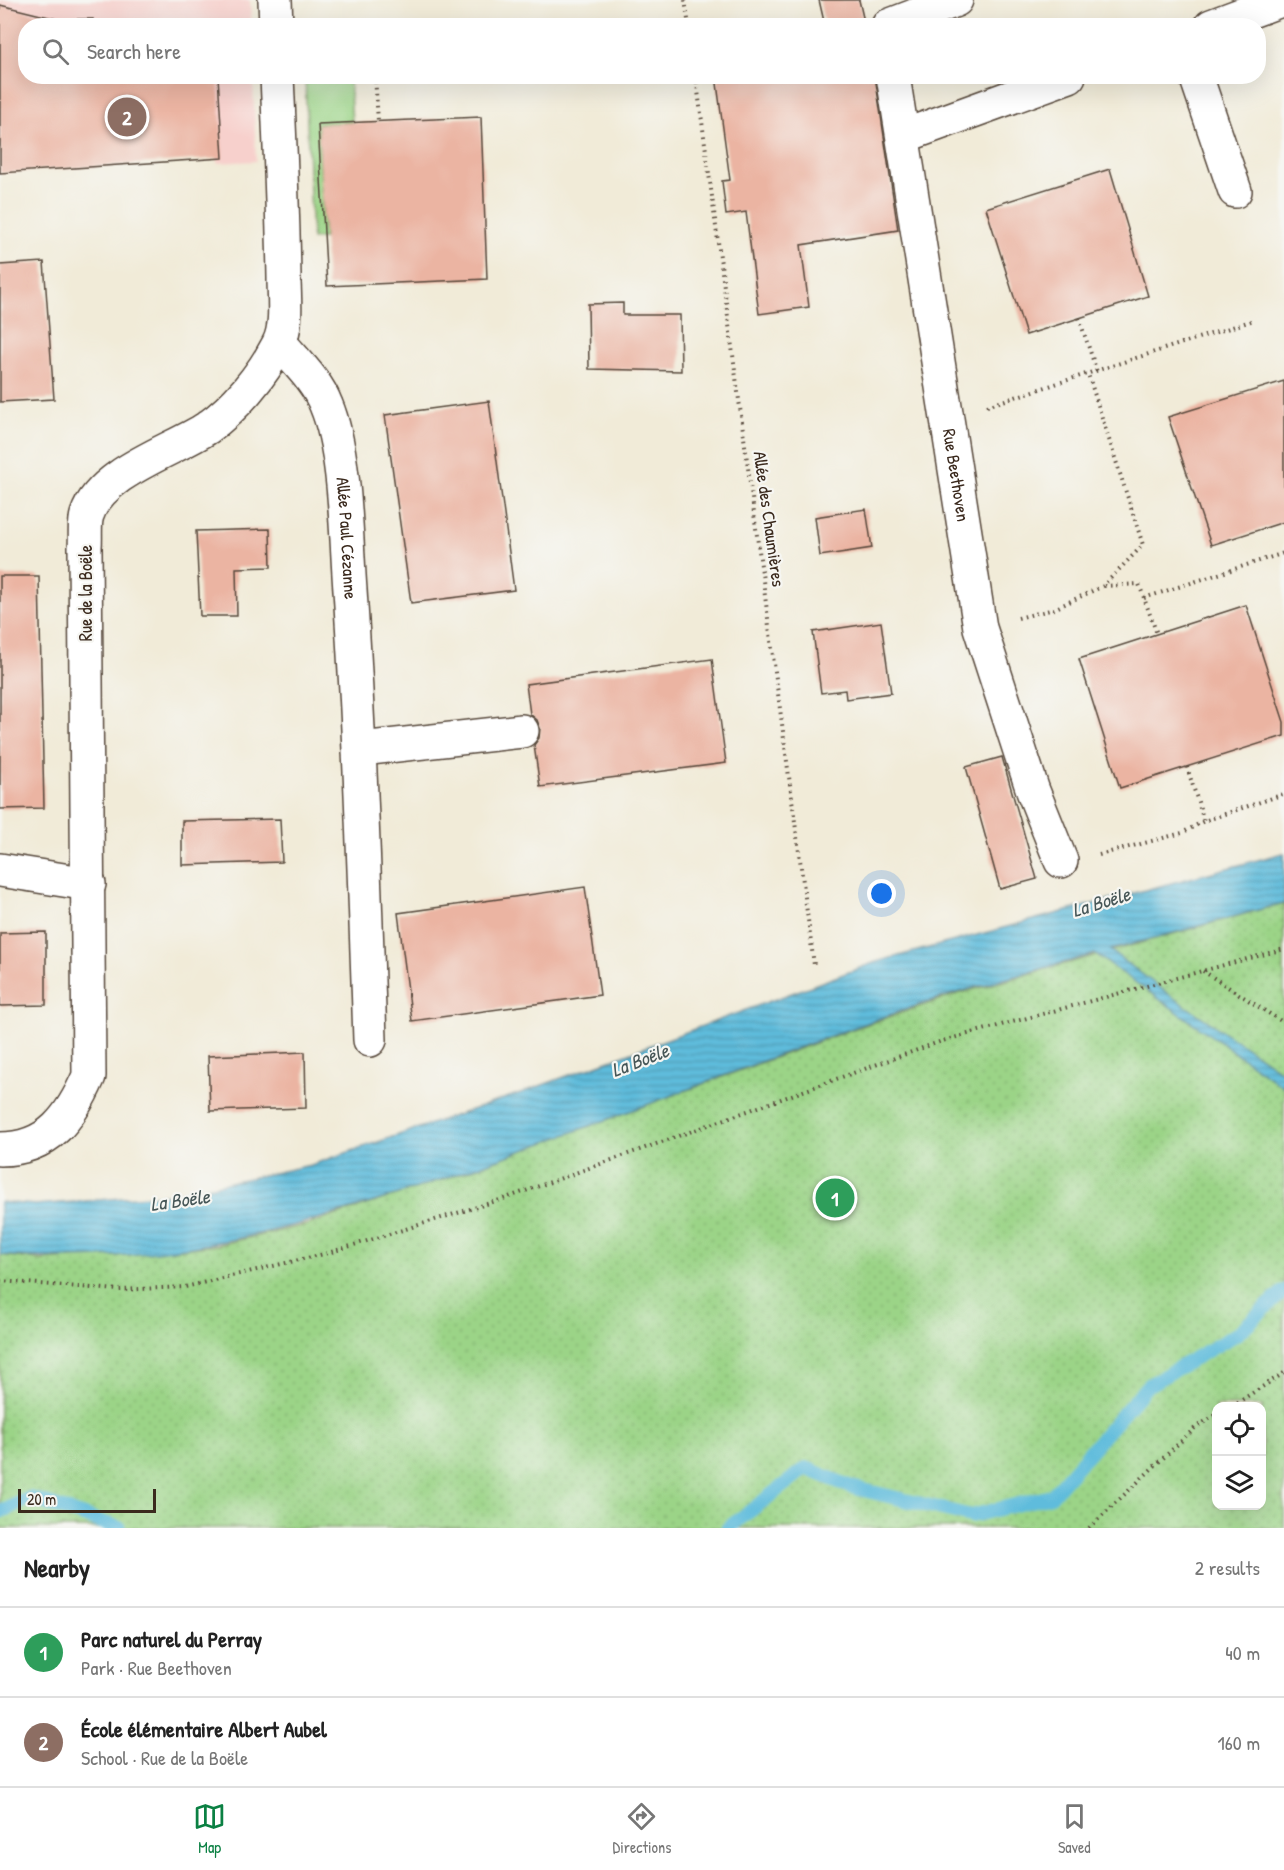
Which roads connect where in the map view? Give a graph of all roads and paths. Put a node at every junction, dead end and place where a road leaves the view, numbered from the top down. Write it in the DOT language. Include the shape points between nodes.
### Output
graph roads {
  1 [pos="275,0"];
  2 [pos="686,0"];
  3 [pos="879,0"];
  4 [pos="956,0"];
  5 [pos="1281,0"];
  6 [pos="276,18"];
  7 [pos="688,18"];
  8 [pos="884,18"];
  9 [pos="908,18"];
  10 [pos="1233,18"];
  11 [pos="278,84"];
  12 [pos="376,84"];
  13 [pos="697,84"];
  14 [pos="894,84"];
  15 [pos="1047,84"];
  16 [pos="1199,84"];
  17 [pos="378,121"];
  18 [pos="904,136"];
  19 [pos="1235,191"];
  20 [pos="1079,318"];
  21 [pos="1254,320"];
  22 [pos="280,344"];
  23 [pos="1097,372"];
  24 [pos="1088,374"];
  25 [pos="948,413"];
  26 [pos="1284,554"];
  27 [pos="1103,586"];
  28 [pos="1144,598"];
  29 [pos="980,628"];
  30 [pos="1157,634"];
  31 [pos="522,731"];
  32 [pos="361,749"];
  33 [pos="1187,767"];
  34 [pos="1284,794"];
  35 [pos="1204,821"];
  36 [pos="1061,861"];
  37 [pos="0,870"];
  38 [pos="89,884"];
  39 [pos="1284,949"];
  40 [pos="814,964"];
  41 [pos="1202,971"];
  42 [pos="1284,1023"];
  43 [pos="370,1040"];
  44 [pos="0,1149"];
  45 [pos="0,1281"];
  46 [pos="1284,1372"];
  47 [pos="1239,1402"];
  48 [pos="1212,1418"];
  49 [pos="1089,1528"];
  1 -- 6 [label="street"];
  2 -- 7 [label="path"];
  3 -- 8 [label="street"];
  4 -- 9 [label="street"];
  5 -- 10 [label="street"];
  11 -- 22 [label="street, Rue de la Boële" via="284,266"];
  12 -- 17 [label="path"];
  13 -- 40 [label="path, Allée des Chaumières"];
  14 -- 18 [label="street, Rue Beethoven"];
  15 -- 18 [label="street"];
  16 -- 19 [label="street"];
  18 -- 25 [label="street, Rue Beethoven"];
  20 -- 23 [label="path"];
  21 -- 23 [label="path"];
  22 -- 32 [label="street, Allée Paul Cézanne" via="312,381 326,405 336,446 344,506"];
  22 -- 38 [label="street, Rue de la Boële" via="253,383 216,420 128,471 100,492 87,515"];
  23 -- 24 [label="path"];
  24 -- 25 [label="path" via="998,404"];
  24 -- 27 [label="path" via="1143,545"];
  25 -- 29 [label="street, Rue Beethoven"];
  26 -- 28 [label="path"];
  27 -- 28 [label="path" via="1139,584"];
  27 -- 29 [label="path" via="1054,609"];
  28 -- 30 [label="path"];
  29 -- 36 [label="street, Rue Beethoven" via="1033,790"];
  31 -- 32 [label="street"];
  32 -- 43 [label="street, Allée Paul Cézanne"];
  33 -- 35 [label="path"];
  34 -- 35 [label="path"];
  35 -- 36 [label="path" via="1182,832 1089,858"];
  37 -- 38 [label="street"];
  38 -- 44 [label="street, Rue de la Boële" via="89,1076 76,1106 53,1132 18,1149"];
  39 -- 41 [label="path"];
  41 -- 42 [label="path"];
  41 -- 45 [label="path" via="942,1041 506,1198 328,1253 185,1287 118,1290"];
  46 -- 47 [label="path"];
  48 -- 49 [label="path" via="1188,1434"];
}
